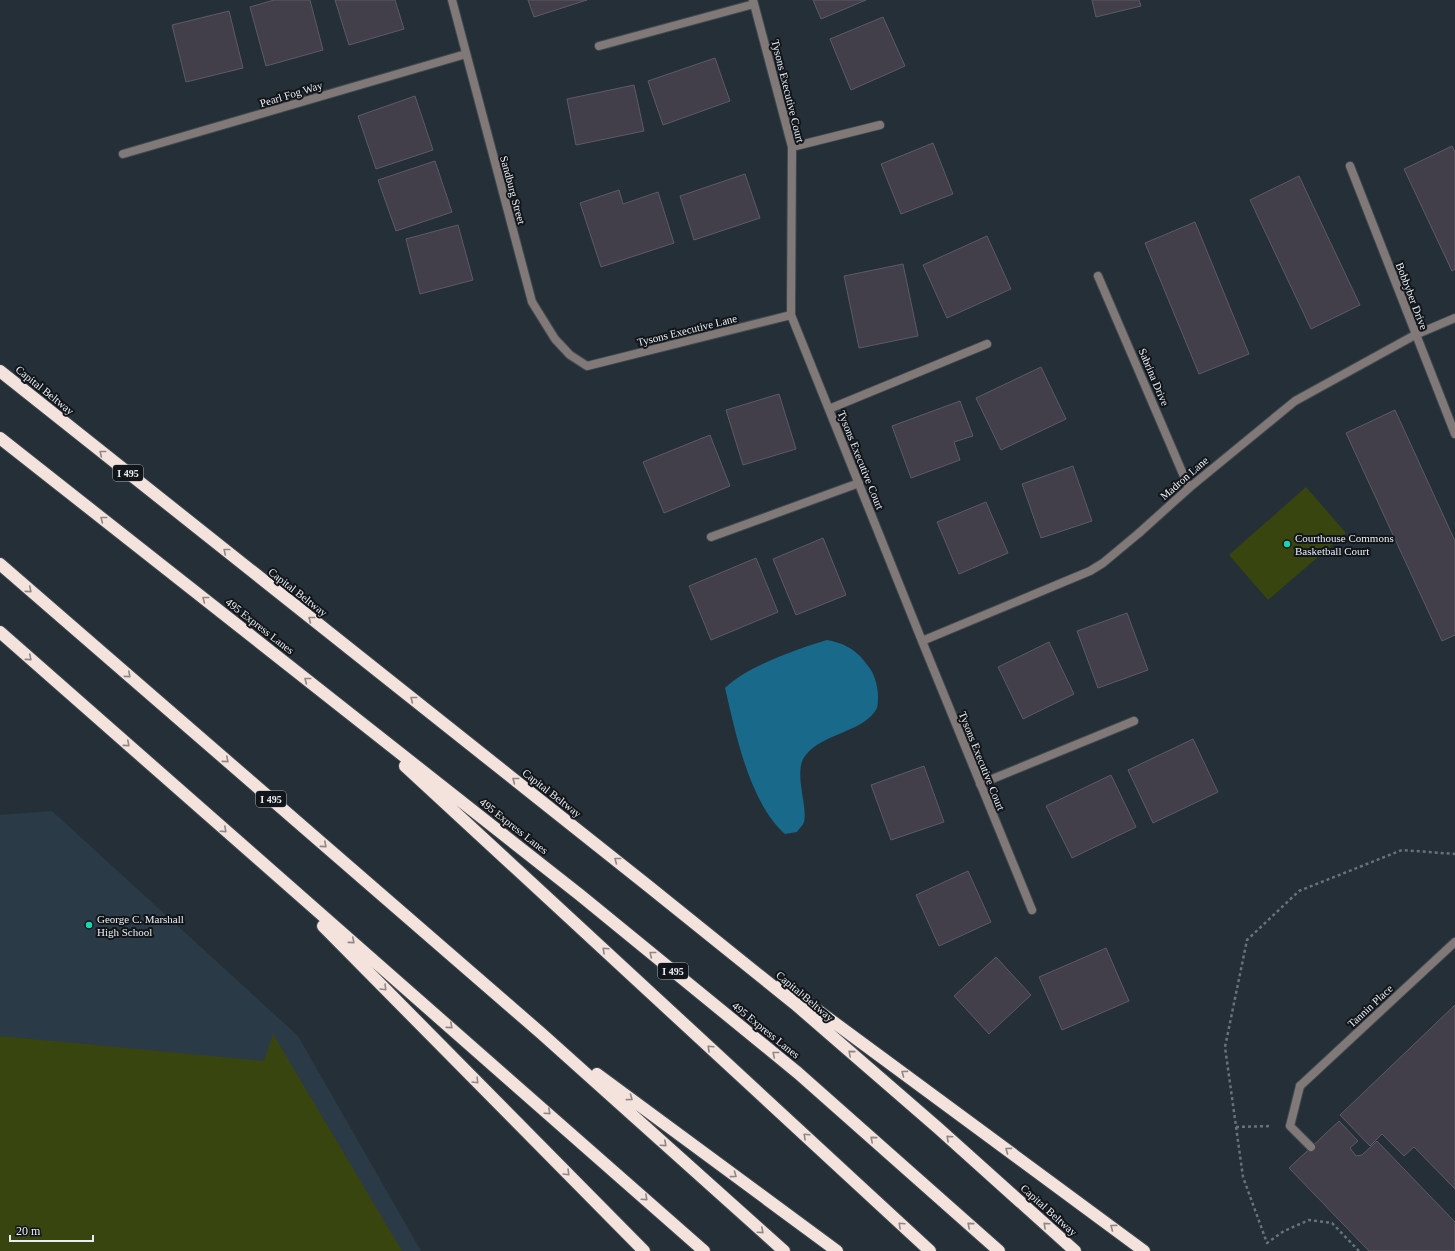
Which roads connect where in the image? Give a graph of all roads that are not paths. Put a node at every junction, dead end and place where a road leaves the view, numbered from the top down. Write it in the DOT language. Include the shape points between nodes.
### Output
graph roads {
  1 [pos="452,0"];
  2 [pos="754,2"];
  3 [pos="599,46"];
  4 [pos="466,54"];
  5 [pos="880,125"];
  6 [pos="792,147"];
  7 [pos="123,154"];
  8 [pos="1350,166"];
  9 [pos="1098,276"];
  10 [pos="791,315"];
  11 [pos="1455,318"];
  12 [pos="1415,335"];
  13 [pos="987,344"];
  14 [pos="587,366"];
  15 [pos="0,371"];
  16 [pos="829,409"];
  17 [pos="1455,434"];
  18 [pos="0,438"];
  19 [pos="859,483"];
  20 [pos="1189,488"];
  21 [pos="712,537"];
  22 [pos="0,564"];
  23 [pos="0,632"];
  24 [pos="922,642"];
  25 [pos="337,704"];
  26 [pos="1134,721"];
  27 [pos="980,784"];
  28 [pos="259,861"];
  29 [pos="647,884"];
  30 [pos="1032,910"];
  31 [pos="1455,942"];
  32 [pos="542,1034"];
  33 [pos="1311,1147"];
  34 [pos="644,1251"];
  35 [pos="704,1251"];
  36 [pos="784,1251"];
  37 [pos="837,1251"];
  38 [pos="930,1251"];
  39 [pos="999,1251"];
  40 [pos="1075,1251"];
  41 [pos="1144,1251"];
  1 -- 4 [label="street, Sandburg Street"];
  2 -- 3 [label="street"];
  2 -- 6 [label="street, Tysons Executive Court"];
  4 -- 7 [label="street, Pearl Fog Way"];
  4 -- 14 [label="street, Sandburg Street" via="532,302 555,339 570,355"];
  5 -- 6 [label="street"];
  6 -- 10 [label="street, Tysons Executive Court"];
  8 -- 12 [label="street, Bobbyber Drive"];
  9 -- 20 [label="street, Sabrina Drive"];
  10 -- 14 [label="street, Tysons Executive Lane"];
  10 -- 16 [label="street, Tysons Executive Court"];
  11 -- 12 [label="street, Madron Lane"];
  12 -- 17 [label="street, Bobbyber Drive"];
  12 -- 20 [label="street, Madron Lane" via="1295,401"];
  13 -- 16 [label="street"];
  29 -- 15 [label="highway, Capital Beltway / I 495, one-way"];
  16 -- 19 [label="street, Tysons Executive Court"];
  25 -- 18 [label="highway, 495 Express Lanes / I 495, one-way"];
  19 -- 21 [label="street"];
  19 -- 24 [label="street, Tysons Executive Court"];
  20 -- 24 [label="street, Madron Lane" via="1104,563"];
  22 -- 32 [label="highway, I 495, one-way"];
  23 -- 28 [label="highway, one-way"];
  24 -- 27 [label="street, Tysons Executive Court"];
  38 -- 25 [label="highway, one-way"];
  39 -- 25 [label="highway, 495 Express Lanes / I 495, one-way" via="798,1073 580,895"];
  26 -- 27 [label="street"];
  27 -- 30 [label="street, Tysons Executive Court"];
  28 -- 34 [label="highway, one-way"];
  28 -- 35 [label="highway, one-way"];
  40 -- 29 [label="highway, Capital Beltway / I 495, one-way" via="795,1004"];
  41 -- 29 [label="highway, one-way"];
  31 -- 33 [label="street, Tannin Place" via="1300,1086 1290,1126"];
  32 -- 36 [label="highway, I 495, one-way"];
  32 -- 37 [label="highway, one-way"];
}
